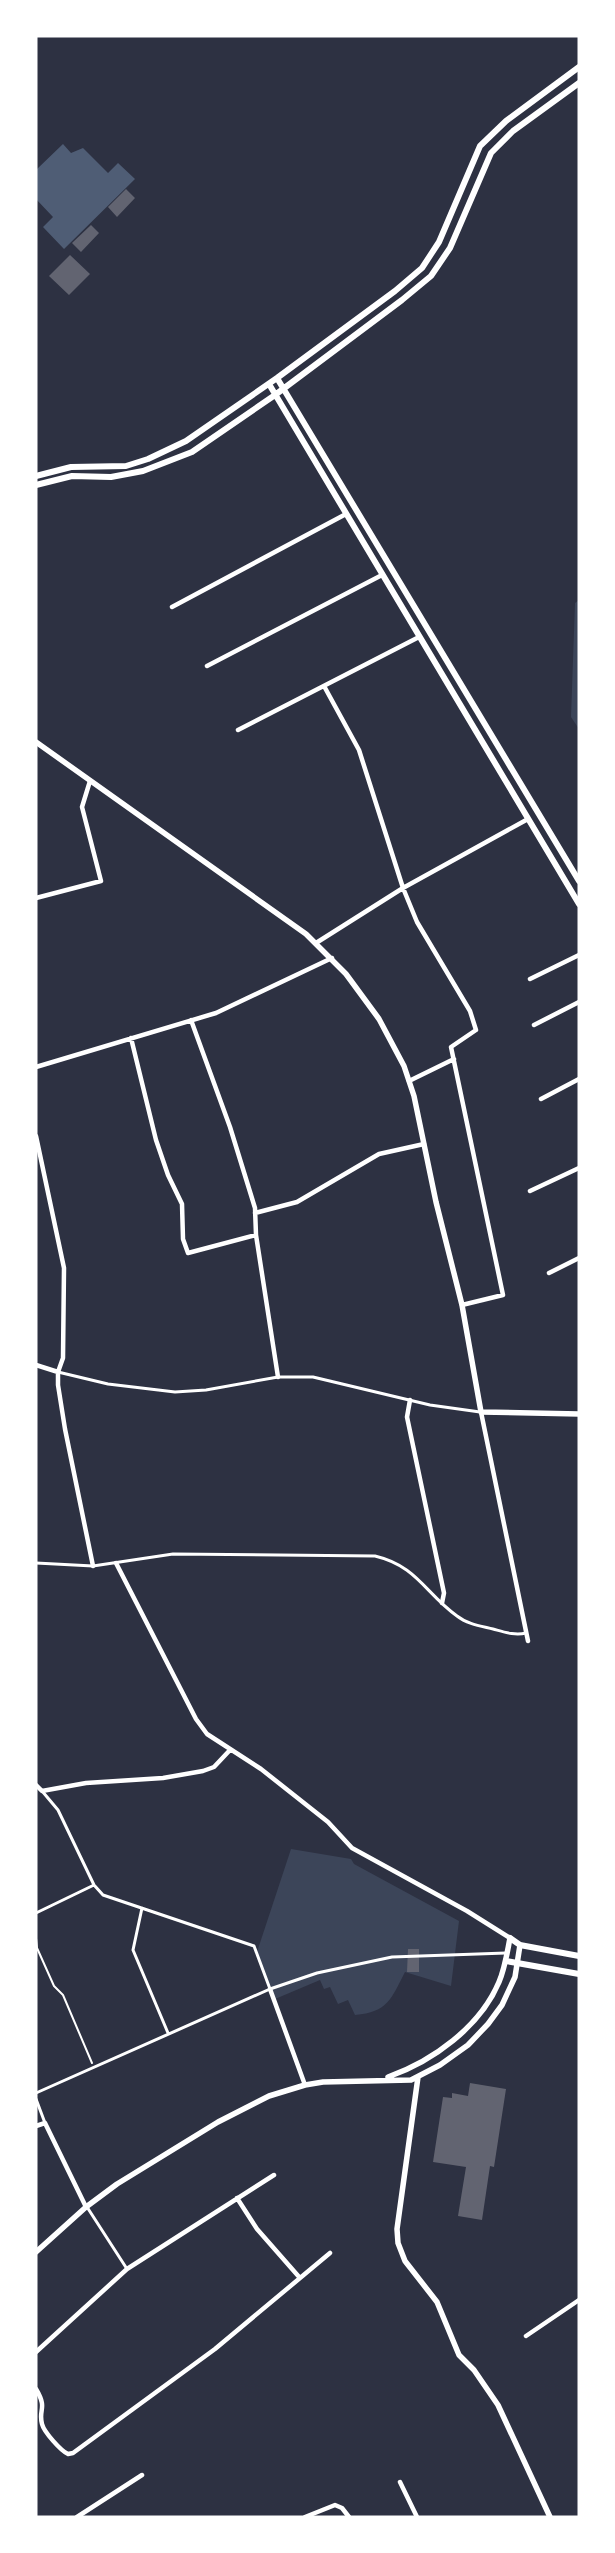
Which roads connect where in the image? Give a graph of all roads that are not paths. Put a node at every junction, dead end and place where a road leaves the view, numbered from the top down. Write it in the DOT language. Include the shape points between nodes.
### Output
graph roads {
  1 [pos="579,68"];
  2 [pos="579,83"];
  3 [pos="277,378"];
  4 [pos="268,384"];
  5 [pos="284,388"];
  6 [pos="275,395"];
  7 [pos="36,476"];
  8 [pos="36,485"];
  9 [pos="346,514"];
  10 [pos="382,575"];
  11 [pos="172,606"];
  12 [pos="419,637"];
  13 [pos="207,666"];
  14 [pos="324,686"];
  15 [pos="238,730"];
  16 [pos="36,742"];
  17 [pos="90,781"];
  18 [pos="528,819"];
  19 [pos="579,881"];
  20 [pos="403,888"];
  21 [pos="36,898"];
  22 [pos="579,904"];
  23 [pos="316,943"];
  24 [pos="579,955"];
  25 [pos="332,958"];
  26 [pos="530,979"];
  27 [pos="579,1002"];
  28 [pos="191,1020"];
  29 [pos="534,1025"];
  30 [pos="131,1038"];
  31 [pos="454,1059"];
  32 [pos="36,1067"];
  33 [pos="579,1079"];
  34 [pos="410,1081"];
  35 [pos="541,1098"];
  36 [pos="36,1136"];
  37 [pos="424,1144"];
  38 [pos="579,1168"];
  39 [pos="530,1191"];
  40 [pos="255,1213"];
  41 [pos="256,1235"];
  42 [pos="579,1258"];
  43 [pos="549,1273"];
  44 [pos="462,1304"];
  45 [pos="36,1365"];
  46 [pos="58,1372"];
  47 [pos="278,1377"];
  48 [pos="410,1400"];
  49 [pos="481,1412"];
  50 [pos="579,1414"];
  51 [pos="36,1563"];
  52 [pos="116,1563"];
  53 [pos="93,1566"];
  54 [pos="442,1603"];
  55 [pos="527,1633"];
  56 [pos="528,1641"];
  57 [pos="230,1750"];
  58 [pos="36,1785"];
  59 [pos="42,1791"];
  60 [pos="94,1885"];
  61 [pos="142,1908"];
  62 [pos="36,1912"];
  63 [pos="510,1938"];
  64 [pos="520,1944"];
  65 [pos="507,1953"];
  66 [pos="579,1956"];
  67 [pos="506,1962"];
  68 [pos="518,1962"];
  69 [pos="579,1974"];
  70 [pos="270,1990"];
  71 [pos="168,2033"];
  72 [pos="418,2077"];
  73 [pos="384,2079"];
  74 [pos="305,2085"];
  75 [pos="36,2093"];
  76 [pos="36,2100"];
  77 [pos="45,2123"];
  78 [pos="36,2126"];
  79 [pos="274,2175"];
  80 [pos="237,2198"];
  81 [pos="86,2207"];
  82 [pos="36,2252"];
  83 [pos="330,2253"];
  84 [pos="127,2268"];
  85 [pos="300,2278"];
  86 [pos="579,2300"];
  87 [pos="526,2336"];
  88 [pos="36,2352"];
  89 [pos="36,2390"];
  90 [pos="142,2476"];
  91 [pos="400,2482"];
  92 [pos="80,2516"];
  93 [pos="305,2517"];
  94 [pos="349,2517"];
  95 [pos="417,2517"];
  96 [pos="550,2517"];
  1 -- 3 [label="main road" via="506,121 480,146 440,242 418,272"];
  2 -- 5 [label="main road" via="513,130 491,153 450,248 427,280"];
  3 -- 4 [label="main road"];
  3 -- 5 [label="main road"];
  4 -- 6 [label="main road"];
  4 -- 7 [label="main road" via="204,430 148,459 126,466 71,467"];
  5 -- 6 [label="main road"];
  5 -- 19 [label="main road"];
  6 -- 8 [label="main road" via="211,440 166,464 123,475 72,476"];
  6 -- 9 [label="main road"];
  9 -- 10 [label="main road"];
  9 -- 11 [label="street"];
  10 -- 12 [label="main road"];
  10 -- 13 [label="street"];
  12 -- 14 [label="street"];
  12 -- 18 [label="main road"];
  14 -- 15 [label="street"];
  14 -- 20 [label="street" via="359,750"];
  16 -- 17 [label="street"];
  17 -- 21 [label="street" via="82,807 101,881"];
  17 -- 23 [label="street"];
  18 -- 20 [label="street"];
  18 -- 22 [label="main road"];
  20 -- 23 [label="street"];
  20 -- 31 [label="street" via="417,922 470,1011 476,1030 451,1047"];
  23 -- 25 [label="street"];
  24 -- 26 [label="street"];
  25 -- 28 [label="street" via="216,1013"];
  25 -- 34 [label="street" via="379,1019"];
  27 -- 29 [label="street"];
  28 -- 30 [label="street"];
  28 -- 40 [label="street" via="230,1127"];
  30 -- 32 [label="street"];
  30 -- 41 [label="street" via="156,1140 182,1204 183,1239 188,1253"];
  31 -- 34 [label="street"];
  31 -- 44 [label="street" via="502,1295"];
  33 -- 35 [label="street"];
  34 -- 37 [label="street"];
  36 -- 46 [label="street" via="64,1268 63,1358"];
  37 -- 40 [label="street" via="379,1154 297,1202"];
  37 -- 44 [label="street"];
  38 -- 39 [label="street"];
  40 -- 41 [label="street"];
  41 -- 47 [label="street"];
  42 -- 43 [label="street"];
  44 -- 49 [label="street"];
  45 -- 46 [label="street"];
  46 -- 47 [label="street" via="108,1384 174,1392 206,1390"];
  46 -- 53 [label="street" via="65,1429"];
  47 -- 48 [label="street" via="324,1379"];
  48 -- 49 [label="street"];
  48 -- 54 [label="street" via="407,1417 444,1593"];
  49 -- 50 [label="street"];
  49 -- 55 [label="street"];
  51 -- 53 [label="street"];
  52 -- 53 [label="street"];
  52 -- 54 [label="street" via="173,1554 375,1556 404,1566"];
  52 -- 57 [label="street" via="196,1719 207,1734"];
  54 -- 55 [label="street" via="468,1622 518,1635"];
  55 -- 56 [label="street"];
  57 -- 59 [label="street" via="214,1767 203,1771 162,1778 86,1783"];
  57 -- 63 [label="street" via="261,1769 328,1822 352,1848"];
  58 -- 59 [label="street"];
  59 -- 60 [label="street" via="58,1810"];
  60 -- 61 [label="street" via="103,1895"];
  60 -- 62 [label="street"];
  61 -- 70 [label="street" via="254,1946"];
  61 -- 71 [label="street" via="133,1950"];
  63 -- 64 [label="main road"];
  63 -- 65 [label="street"];
  64 -- 66 [label="main road"];
  64 -- 68 [label="street"];
  65 -- 67 [label="street"];
  65 -- 70 [label="street" via="392,1957 317,1973"];
  67 -- 68 [label="main road"];
  67 -- 73 [label="street" via="491,1998 458,2036 410,2068"];
  68 -- 69 [label="main road"];
  68 -- 72 [label="street" via="511,1988 488,2024 454,2056"];
  70 -- 71 [label="street"];
  70 -- 74 [label="street"];
  71 -- 75 [label="street"];
  72 -- 73 [label="street" via="411,2080"];
  72 -- 96 [label="street" via="397,2229 400,2249 415,2275 437,2302 460,2355 498,2405"];
  73 -- 74 [label="street"];
  74 -- 81 [label="street" via="269,2096 218,2122 117,2184"];
  76 -- 77 [label="street"];
  77 -- 78 [label="street"];
  77 -- 81 [label="street"];
  79 -- 80 [label="street"];
  80 -- 84 [label="street"];
  80 -- 85 [label="street" via="257,2229"];
  81 -- 82 [label="street"];
  81 -- 84 [label="street"];
  83 -- 85 [label="street"];
  84 -- 88 [label="street"];
  85 -- 89 [label="street" via="168,2386 73,2453 60,2449 42,2424 44,2402"];
  86 -- 87 [label="street"];
  90 -- 92 [label="street"];
  91 -- 95 [label="street"];
  93 -- 94 [label="street" via="335,2504"];
}
